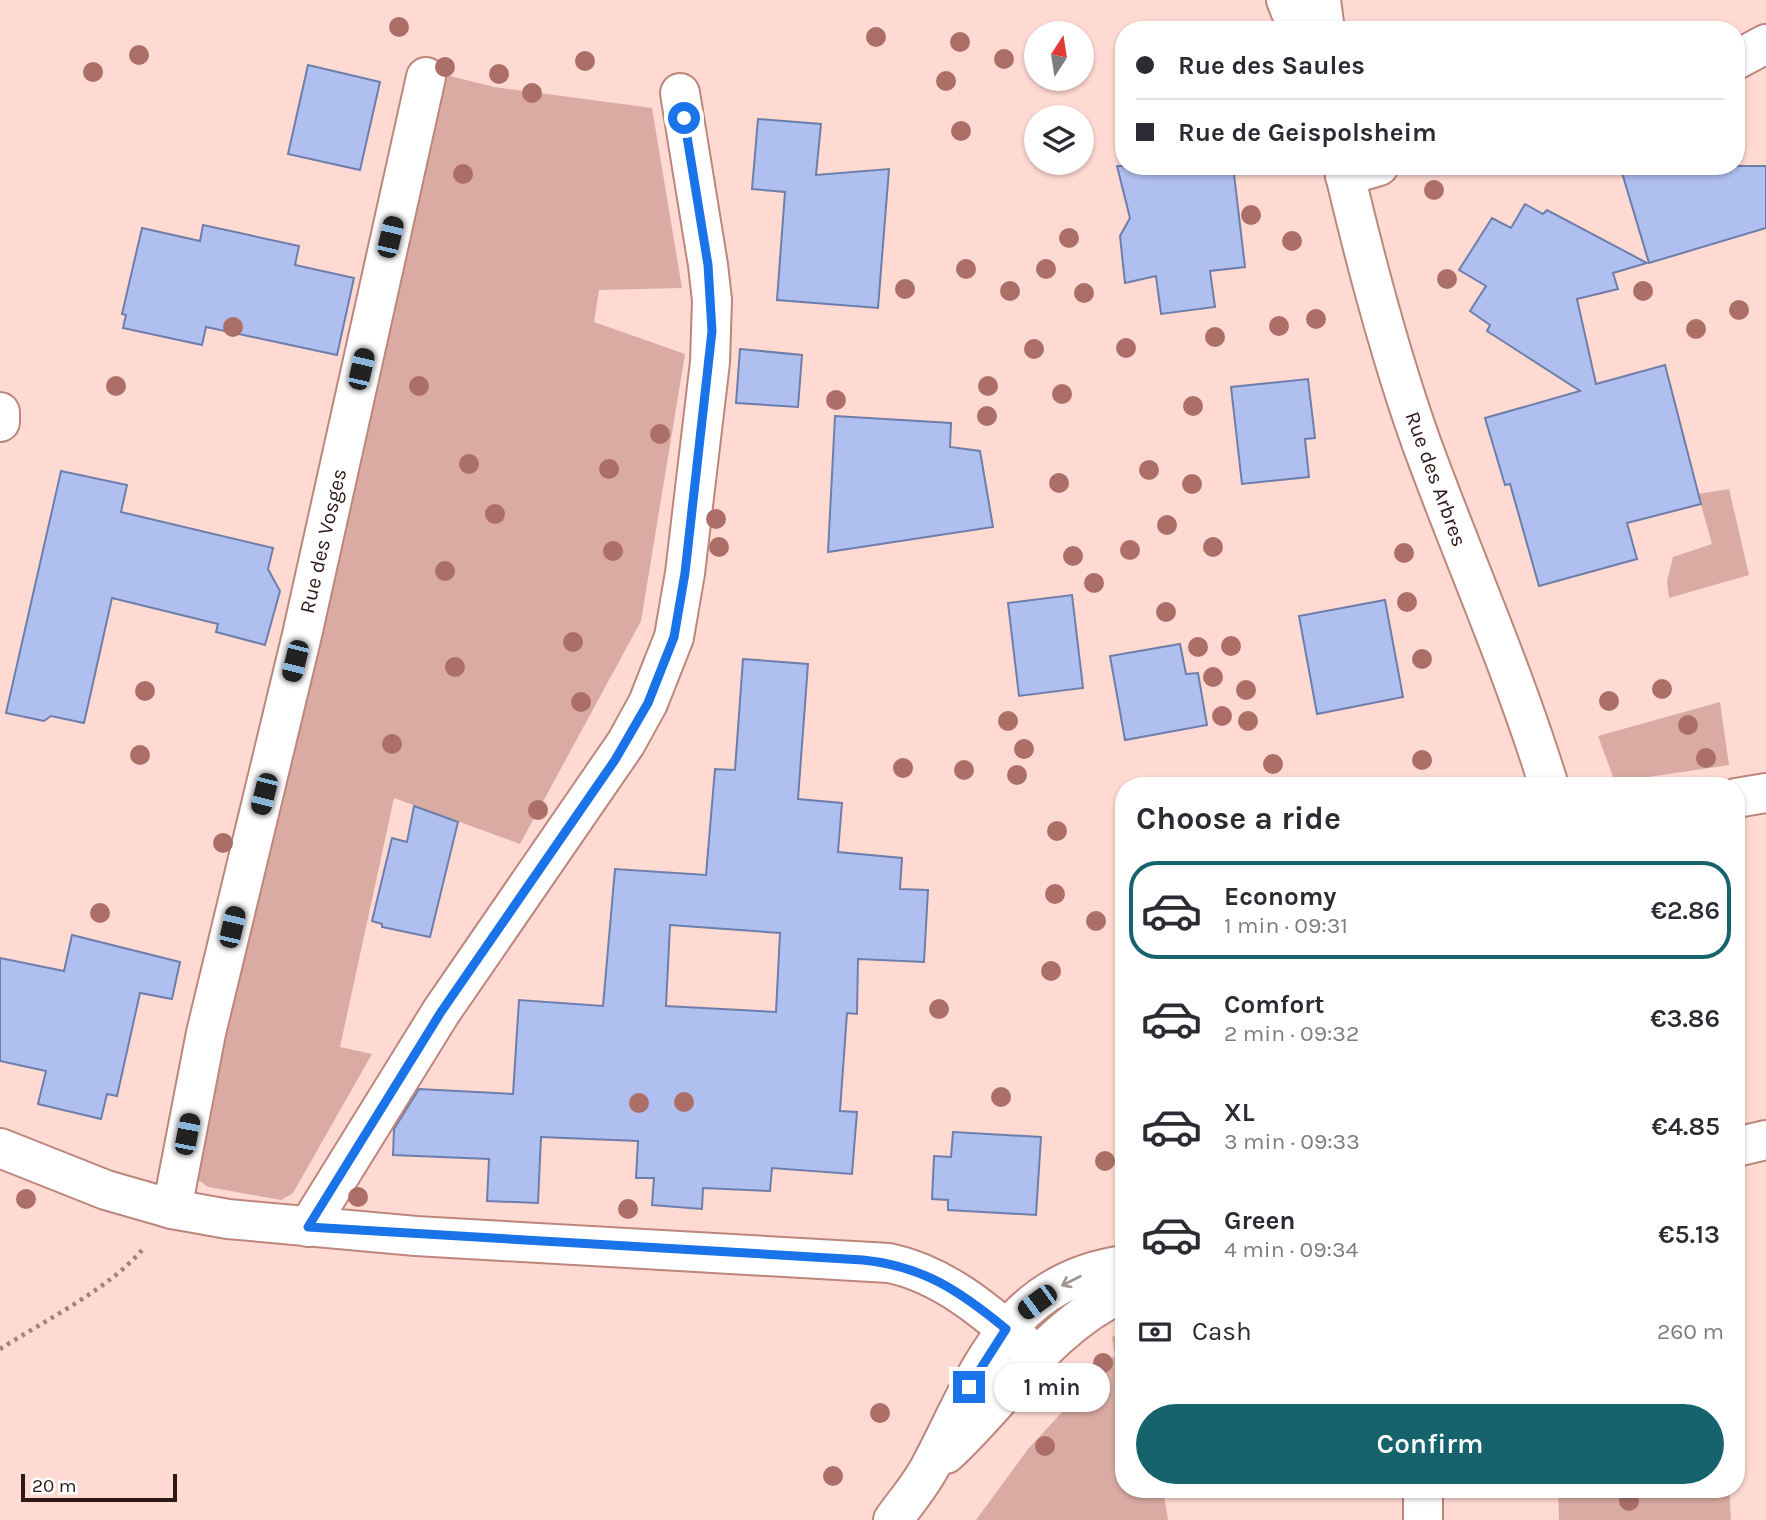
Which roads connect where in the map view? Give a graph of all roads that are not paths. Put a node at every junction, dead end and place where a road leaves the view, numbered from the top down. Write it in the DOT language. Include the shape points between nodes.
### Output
graph roads {
  1 [pos="1286,0"];
  2 [pos="1321,0"];
  3 [pos="1294,21"];
  4 [pos="1324,21"];
  5 [pos="1766,44"];
  6 [pos="1745,55"];
  7 [pos="426,78"];
  8 [pos="680,93"];
  9 [pos="1356,175"];
  10 [pos="0,412"];
  11 [pos="0,422"];
  12 [pos="1546,777"];
  13 [pos="1766,793"];
  14 [pos="1745,796"];
  15 [pos="1766,1140"];
  16 [pos="1745,1144"];
  17 [pos="0,1148"];
  18 [pos="172,1209"];
  19 [pos="308,1227"];
  20 [pos="1115,1268"];
  21 [pos="1115,1297"];
  22 [pos="1006,1329"];
  23 [pos="1036,1354"];
  24 [pos="928,1471"];
  25 [pos="1423,1498"];
  26 [pos="893,1520"];
  27 [pos="1423,1520"];
  1 -- 3 [label="street"];
  2 -- 4 [label="street"];
  5 -- 6 [label="street"];
  7 -- 18 [label="street, Rue des Vosges" via="302,635 206,1033"];
  8 -- 19 [label="street" via="708,265 712,331 674,637 648,703 619,754 426,1035"];
  9 -- 12 [label="street, Rue des Arbres" via="1362,250 1400,379"];
  10 -- 11 [label="street"];
  13 -- 14 [label="street"];
  15 -- 16 [label="street"];
  17 -- 18 [label="street" via="106,1190"];
  18 -- 19 [label="street"];
  19 -- 22 [label="street" via="889,1263 909,1267 960,1293"];
  20 -- 22 [label="street, one-way" via="1069,1282 1025,1310"];
  21 -- 23 [label="street" via="1086,1312"];
  22 -- 23 [label="street"];
  22 -- 24 [label="street" via="978,1368"];
  23 -- 24 [label="street" via="976,1425"];
  24 -- 26 [label="street"];
  25 -- 27 [label="street"];
}
